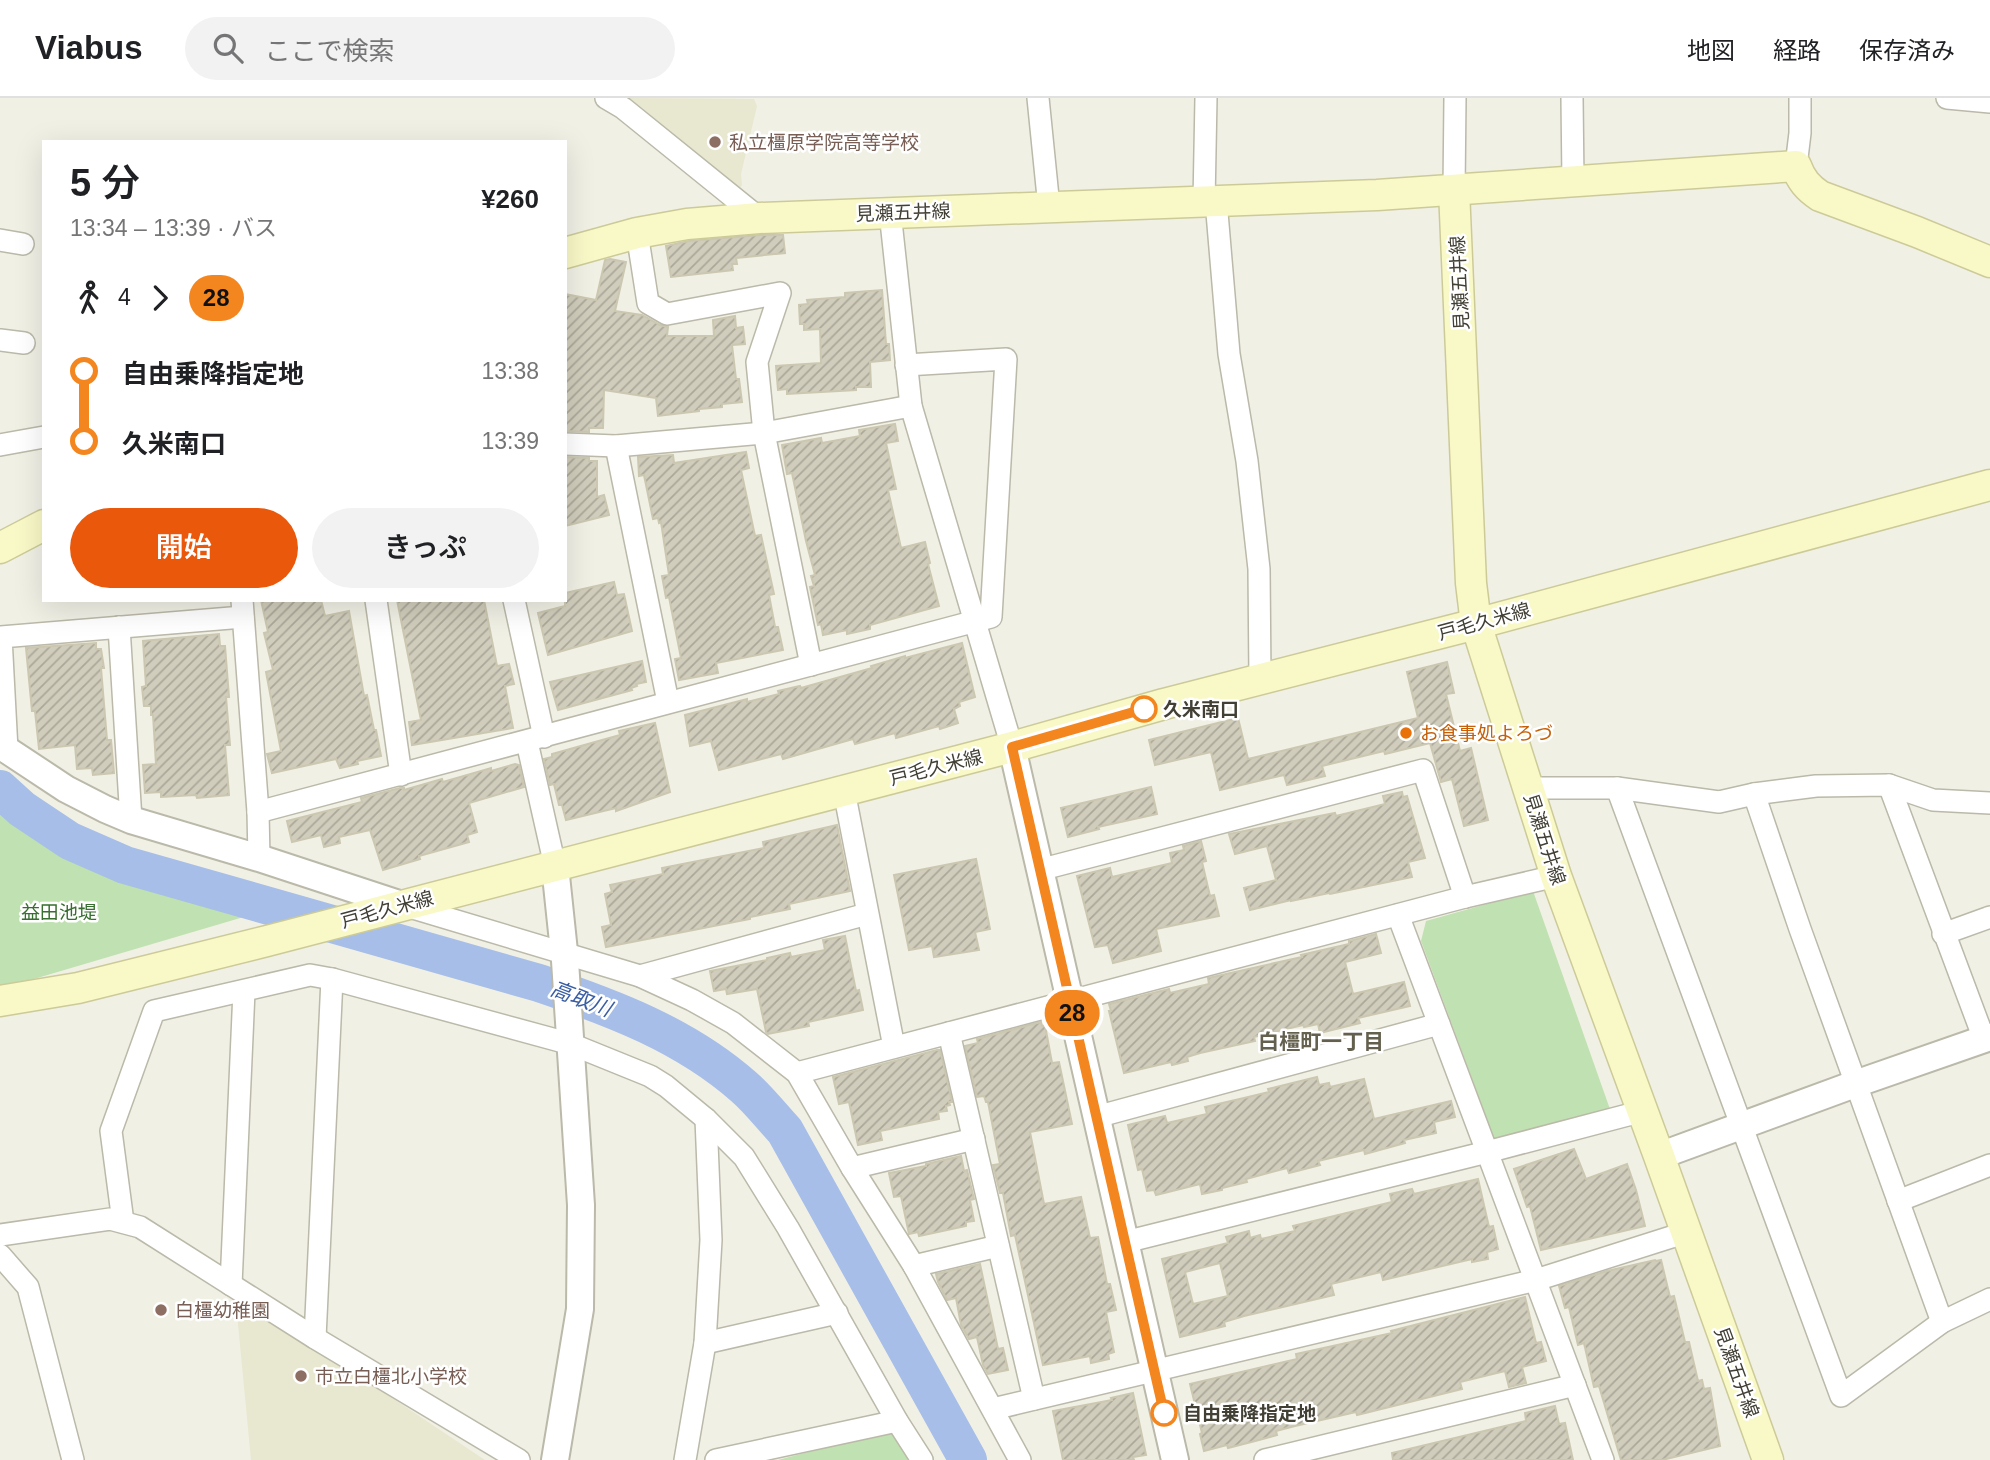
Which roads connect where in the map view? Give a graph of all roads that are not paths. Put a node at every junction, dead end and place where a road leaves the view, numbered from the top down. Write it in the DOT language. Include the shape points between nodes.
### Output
graph roads {
  1 [pos="606,98"];
  2 [pos="1038,98"];
  3 [pos="1206,98"];
  4 [pos="1455,98"];
  5 [pos="1572,98"];
  6 [pos="1800,98"];
  7 [pos="1947,98"];
  8 [pos="1990,102"];
  9 [pos="1796,166"];
  10 [pos="1573,181"];
  11 [pos="1454,190"];
  12 [pos="1210,202"];
  13 [pos="1049,207"];
  14 [pos="890,212"];
  15 [pos="759,218"];
  16 [pos="637,233"];
  17 [pos="0,240"];
  18 [pos="23,244"];
  19 [pos="567,252"];
  20 [pos="1990,262"];
  21 [pos="0,340"];
  22 [pos="24,343"];
  23 [pos="906,365"];
  24 [pos="911,406"];
  25 [pos="764,433"];
  26 [pos="42,437"];
  27 [pos="567,444"];
  28 [pos="0,445"];
  29 [pos="616,446"];
  30 [pos="1990,485"];
  31 [pos="42,526"];
  32 [pos="0,548"];
  33 [pos="376,602"];
  34 [pos="514,602"];
  35 [pos="242,608"];
  36 [pos="975,622"];
  37 [pos="1476,624"];
  38 [pos="119,627"];
  39 [pos="811,665"];
  40 [pos="1260,679"];
  41 [pos="668,702"];
  42 [pos="536,739"];
  43 [pos="4,747"];
  44 [pos="1012,747"];
  45 [pos="401,775"];
  46 [pos="1888,785"];
  47 [pos="1528,788"];
  48 [pos="1617,788"];
  49 [pos="844,790"];
  50 [pos="1754,794"];
  51 [pos="1990,803"];
  52 [pos="258,812"];
  53 [pos="131,820"];
  54 [pos="259,858"];
  55 [pos="555,866"];
  56 [pos="1040,870"];
  57 [pos="1556,876"];
  58 [pos="1465,897"];
  59 [pos="392,908"];
  60 [pos="866,914"];
  61 [pos="1398,915"];
  62 [pos="1990,917"];
  63 [pos="1943,934"];
  64 [pos="565,957"];
  65 [pos="640,976"];
  66 [pos="332,979"];
  67 [pos="244,990"];
  68 [pos="0,1001"];
  69 [pos="1070,1001"];
  70 [pos="1439,1024"];
  71 [pos="949,1033"];
  72 [pos="570,1036"];
  73 [pos="1987,1038"];
  74 [pos="894,1047"];
  75 [pos="797,1073"];
  76 [pos="1855,1084"];
  77 [pos="1643,1111"];
  78 [pos="1096,1117"];
  79 [pos="706,1118"];
  80 [pos="1743,1126"];
  81 [pos="974,1139"];
  82 [pos="1487,1152"];
  83 [pos="1659,1156"];
  84 [pos="1990,1165"];
  85 [pos="852,1168"];
  86 [pos="1898,1200"];
  87 [pos="123,1222"];
  88 [pos="1687,1232"];
  89 [pos="0,1235"];
  90 [pos="1125,1242"];
  91 [pos="999,1247"];
  92 [pos="0,1255"];
  93 [pos="914,1266"];
  94 [pos="1536,1280"];
  95 [pos="231,1285"];
  96 [pos="1990,1299"];
  97 [pos="837,1312"];
  98 [pos="1942,1322"];
  99 [pos="315,1338"];
  100 [pos="705,1343"];
  101 [pos="1154,1370"];
  102 [pos="1575,1385"];
  103 [pos="1034,1399"];
  104 [pos="993,1409"];
  105 [pos="897,1421"];
  106 [pos="73,1460"];
  107 [pos="519,1460"];
  108 [pos="555,1460"];
  109 [pos="685,1460"];
  110 [pos="716,1460"];
  111 [pos="922,1460"];
  112 [pos="1020,1460"];
  113 [pos="1175,1460"];
  114 [pos="1265,1460"];
  115 [pos="1603,1460"];
  116 [pos="1766,1460"];
  1 -- 15 [label="street"];
  2 -- 13 [label="street"];
  3 -- 12 [label="street"];
  4 -- 11 [label="street"];
  5 -- 10 [label="street"];
  6 -- 9 [label="street"];
  7 -- 8 [label="street"];
  9 -- 10 [label="main road, 見瀬五井線"];
  9 -- 20 [label="main road" via="1808,188 1820,196"];
  10 -- 11 [label="main road, 見瀬五井線"];
  11 -- 12 [label="main road, 見瀬五井線"];
  11 -- 37 [label="main road, 見瀬五井線"];
  12 -- 13 [label="main road, 見瀬五井線"];
  12 -- 40 [label="street" via="1259,569"];
  13 -- 14 [label="main road, 見瀬五井線"];
  14 -- 15 [label="main road, 見瀬五井線"];
  14 -- 23 [label="street"];
  15 -- 16 [label="main road, 見瀬五井線"];
  16 -- 19 [label="main road, 見瀬五井線"];
  16 -- 25 [label="street" via="648,303 667,314 780,293 757,362"];
  17 -- 18 [label="street"];
  21 -- 22 [label="street"];
  23 -- 24 [label="street"];
  23 -- 36 [label="street" via="1006,359 991,617"];
  24 -- 25 [label="street"];
  24 -- 36 [label="street"];
  25 -- 29 [label="street"];
  25 -- 39 [label="street"];
  26 -- 28 [label="street"];
  27 -- 29 [label="street"];
  29 -- 41 [label="street"];
  30 -- 37 [label="main road, 戸毛久米線"];
  31 -- 32 [label="main road"];
  33 -- 45 [label="street"];
  34 -- 42 [label="street"];
  35 -- 38 [label="street"];
  35 -- 52 [label="street"];
  36 -- 39 [label="street"];
  36 -- 44 [label="street"];
  37 -- 40 [label="main road, 戸毛久米線"];
  37 -- 47 [label="main road, 見瀬五井線"];
  38 -- 43 [label="street" via="1,637"];
  38 -- 53 [label="street"];
  39 -- 41 [label="street"];
  40 -- 44 [label="main road, 戸毛久米線"];
  41 -- 42 [label="street"];
  42 -- 45 [label="street"];
  42 -- 55 [label="street"];
  43 -- 53 [label="street" via="66,789"];
  44 -- 49 [label="main road, 戸毛久米線"];
  44 -- 56 [label="street"];
  45 -- 52 [label="street"];
  46 -- 50 [label="street" via="1816,786"];
  46 -- 51 [label="street" via="1933,800"];
  46 -- 63 [label="street"];
  47 -- 48 [label="street"];
  47 -- 57 [label="main road, 見瀬五井線"];
  48 -- 50 [label="street" via="1719,802"];
  48 -- 80 [label="street"];
  49 -- 55 [label="main road, 戸毛久米線"];
  49 -- 60 [label="street"];
  50 -- 76 [label="street"];
  52 -- 54 [label="street"];
  53 -- 54 [label="street"];
  54 -- 59 [label="street"];
  55 -- 59 [label="main road, 戸毛久米線"];
  55 -- 64 [label="street"];
  56 -- 58 [label="street" via="1423,770"];
  56 -- 69 [label="street"];
  57 -- 58 [label="street"];
  57 -- 77 [label="main road, 見瀬五井線"];
  58 -- 61 [label="street"];
  59 -- 64 [label="street"];
  59 -- 68 [label="main road, 戸毛久米線" via="78,988"];
  60 -- 65 [label="street"];
  60 -- 74 [label="street"];
  61 -- 69 [label="street"];
  61 -- 70 [label="street"];
  62 -- 63 [label="street"];
  63 -- 73 [label="street"];
  64 -- 65 [label="street"];
  64 -- 72 [label="street"];
  65 -- 75 [label="street" via="733,1023"];
  66 -- 67 [label="street" via="310,975"];
  66 -- 72 [label="street"];
  66 -- 99 [label="street"];
  67 -- 87 [label="street" via="155,1012 111,1131"];
  67 -- 95 [label="street"];
  69 -- 71 [label="street"];
  69 -- 78 [label="street"];
  70 -- 78 [label="street"];
  70 -- 82 [label="street"];
  71 -- 74 [label="street"];
  71 -- 81 [label="street"];
  72 -- 79 [label="street" via="650,1076"];
  72 -- 108 [label="street" via="581,1205 580,1309"];
  73 -- 76 [label="street"];
  74 -- 75 [label="street"];
  75 -- 85 [label="street"];
  76 -- 80 [label="street"];
  76 -- 86 [label="street"];
  77 -- 82 [label="street"];
  77 -- 83 [label="main road, 見瀬五井線"];
  78 -- 90 [label="street"];
  79 -- 97 [label="street" via="744,1157"];
  79 -- 100 [label="street" via="711,1240"];
  80 -- 83 [label="street"];
  80 -- 98 [label="street" via="1841,1396"];
  81 -- 85 [label="street"];
  81 -- 91 [label="street"];
  82 -- 90 [label="street"];
  82 -- 94 [label="street"];
  83 -- 88 [label="main road, 見瀬五井線"];
  84 -- 86 [label="street"];
  85 -- 93 [label="street"];
  86 -- 98 [label="street"];
  87 -- 89 [label="street" via="110,1219"];
  87 -- 95 [label="street" via="140,1227"];
  88 -- 94 [label="street"];
  88 -- 116 [label="main road, 見瀬五井線"];
  90 -- 101 [label="street"];
  91 -- 93 [label="street"];
  91 -- 103 [label="street"];
  92 -- 106 [label="street" via="28,1287"];
  93 -- 104 [label="street"];
  94 -- 101 [label="street"];
  94 -- 102 [label="street"];
  95 -- 99 [label="street"];
  96 -- 98 [label="street"];
  97 -- 100 [label="street"];
  97 -- 105 [label="street"];
  99 -- 107 [label="street"];
  100 -- 109 [label="street"];
  101 -- 103 [label="street"];
  101 -- 113 [label="street"];
  102 -- 114 [label="street"];
  102 -- 115 [label="street"];
  103 -- 104 [label="street"];
  104 -- 112 [label="street"];
  105 -- 110 [label="street"];
  105 -- 111 [label="street"];
}
